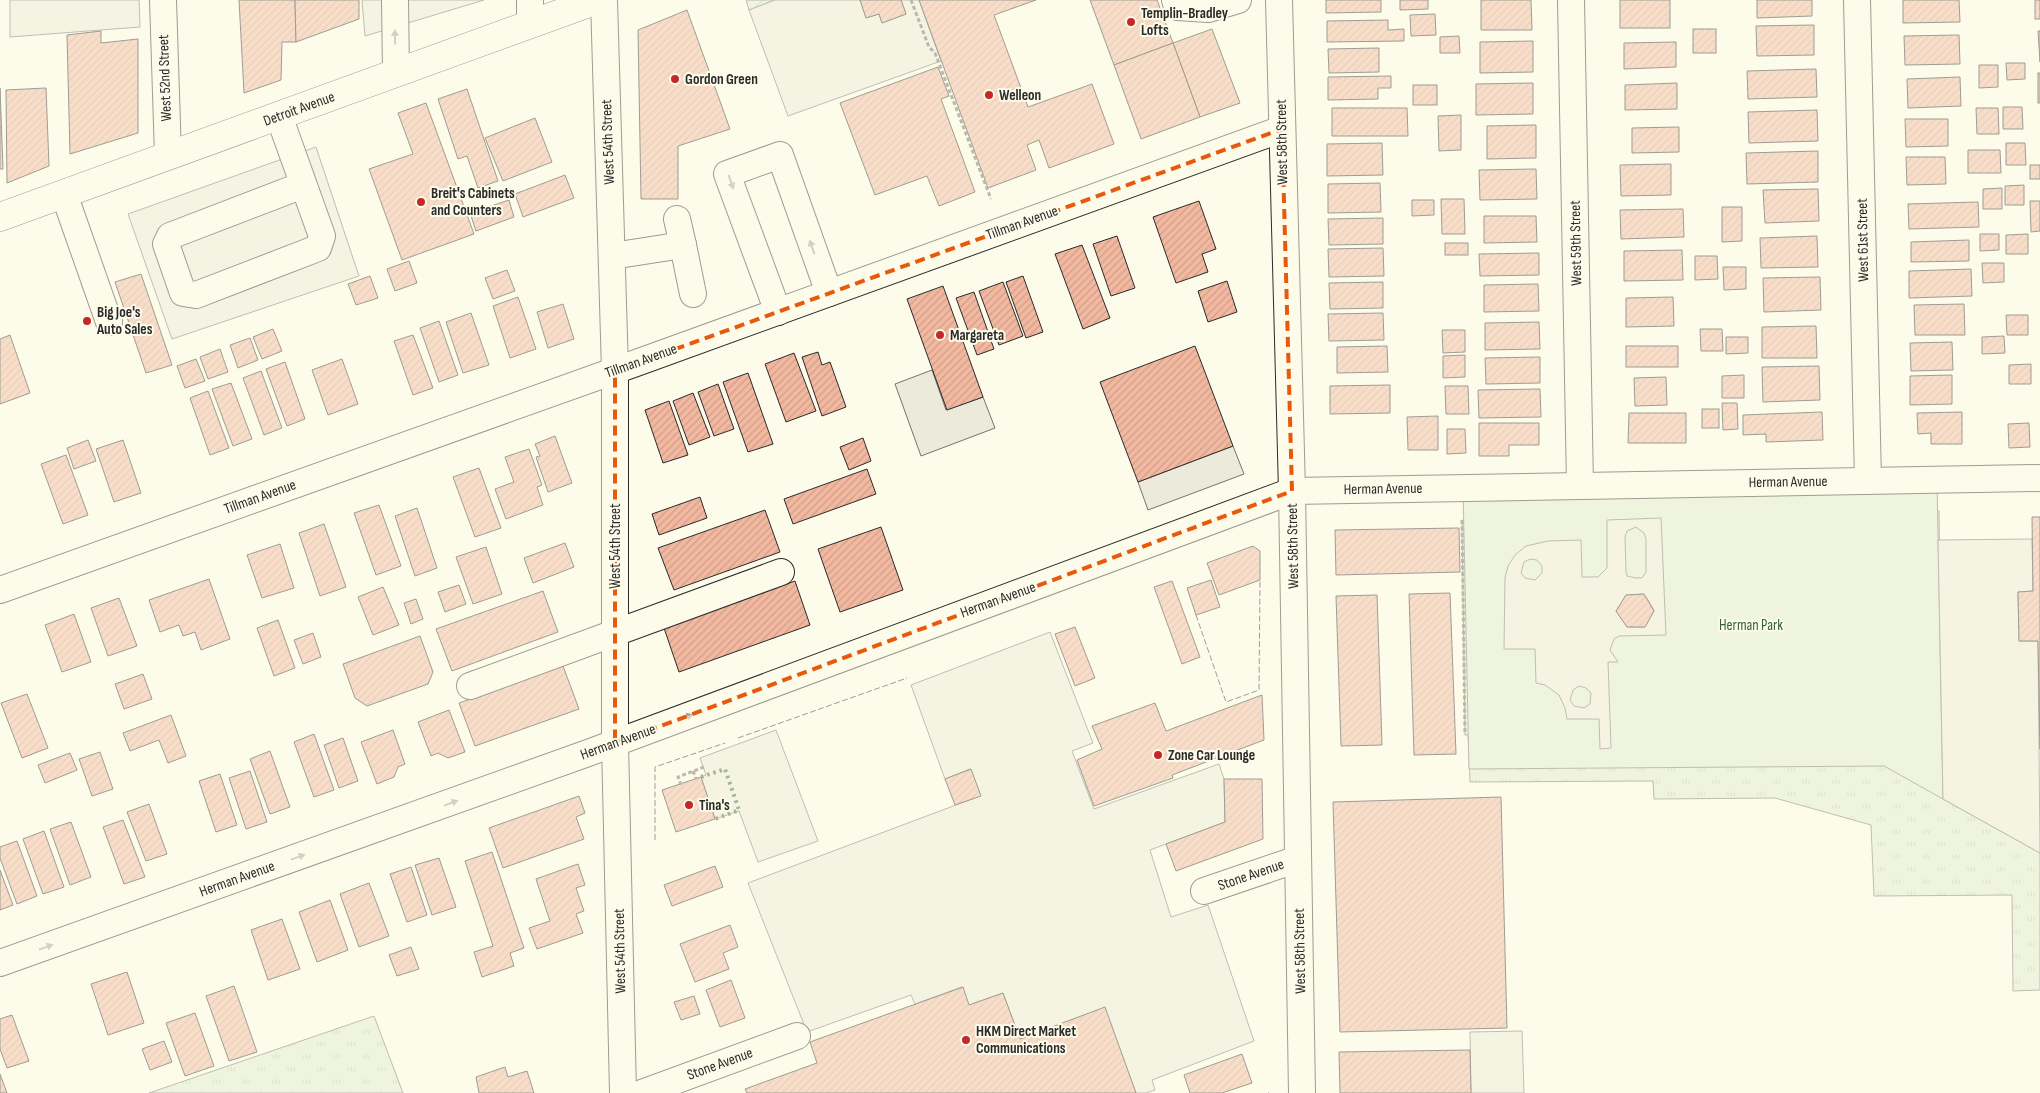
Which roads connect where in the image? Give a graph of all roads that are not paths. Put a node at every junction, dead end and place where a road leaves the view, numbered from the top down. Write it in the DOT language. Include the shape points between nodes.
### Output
graph roads {
  1 [pos="163,0"];
  2 [pos="395,0"];
  3 [pos="597,0"];
  4 [pos="604,0"];
  5 [pos="1175,0"];
  6 [pos="1238,0"];
  7 [pos="1279,0"];
  8 [pos="1571,0"];
  9 [pos="1857,0"];
  10 [pos="530,12"];
  11 [pos="396,73"];
  12 [pos="279,116"];
  13 [pos="1282,129"];
  14 [pos="168,156"];
  15 [pos="303,185"];
  16 [pos="64,194"];
  17 [pos="0,217"];
  18 [pos="677,219"];
  19 [pos="683,246"];
  20 [pos="612,256"];
  21 [pos="829,293"];
  22 [pos="693,294"];
  23 [pos="778,312"];
  24 [pos="109,322"];
  25 [pos="616,371"];
  26 [pos="2040,478"];
  27 [pos="1868,481"];
  28 [pos="1580,486"];
  29 [pos="1292,491"];
  30 [pos="781,572"];
  31 [pos="0,590"];
  32 [pos="615,633"];
  33 [pos="470,686"];
  34 [pos="615,743"];
  35 [pos="1298,859"];
  36 [pos="1204,891"];
  37 [pos="0,963"];
  38 [pos="797,1036"];
  39 [pos="622,1093"];
  40 [pos="642,1093"];
  41 [pos="1302,1093"];
  1 -- 14 [label="street, West 52nd Street"];
  11 -- 2 [label="street, one-way"];
  3 -- 10 [label="main road, Detroit Avenue"];
  4 -- 20 [label="street, West 54th Street"];
  5 -- 6 [label="street" via="1177,7 1208,9"];
  7 -- 13 [label="street, West 58th Street"];
  8 -- 28 [label="street, West 59th Street"];
  9 -- 27 [label="street, West 61st Street"];
  10 -- 11 [label="main road, Detroit Avenue"];
  11 -- 12 [label="main road, Detroit Avenue"];
  12 -- 14 [label="main road, Detroit Avenue"];
  12 -- 15 [label="street"];
  13 -- 21 [label="street, Tillman Avenue"];
  13 -- 29 [label="street, West 58th Street"];
  14 -- 16 [label="main road, Detroit Avenue"];
  15 -- 15 [label="street" via="322,236 318,248 196,295 183,293 166,244 170,236"];
  16 -- 17 [label="main road, Detroit Avenue"];
  16 -- 24 [label="street"];
  18 -- 19 [label="street"];
  19 -- 20 [label="street"];
  19 -- 22 [label="street"];
  20 -- 25 [label="street, West 54th Street"];
  21 -- 23 [label="street, Tillman Avenue"];
  21 -- 23 [label="street, one-way" via="780,155 728,174"];
  23 -- 25 [label="street, Tillman Avenue"];
  25 -- 31 [label="street, Tillman Avenue"];
  25 -- 32 [label="street, West 54th Street"];
  26 -- 27 [label="street, Herman Avenue"];
  27 -- 28 [label="street, Herman Avenue"];
  28 -- 29 [label="street, Herman Avenue"];
  34 -- 29 [label="street, Herman Avenue, one-way"];
  29 -- 35 [label="street, West 58th Street"];
  30 -- 32 [label="street"];
  32 -- 33 [label="street"];
  32 -- 34 [label="street, West 54th Street"];
  37 -- 34 [label="street, Herman Avenue, one-way"];
  34 -- 39 [label="street, West 54th Street"];
  35 -- 36 [label="street, Stone Avenue"];
  35 -- 41 [label="street, West 58th Street"];
  38 -- 40 [label="street, Stone Avenue"];
}
